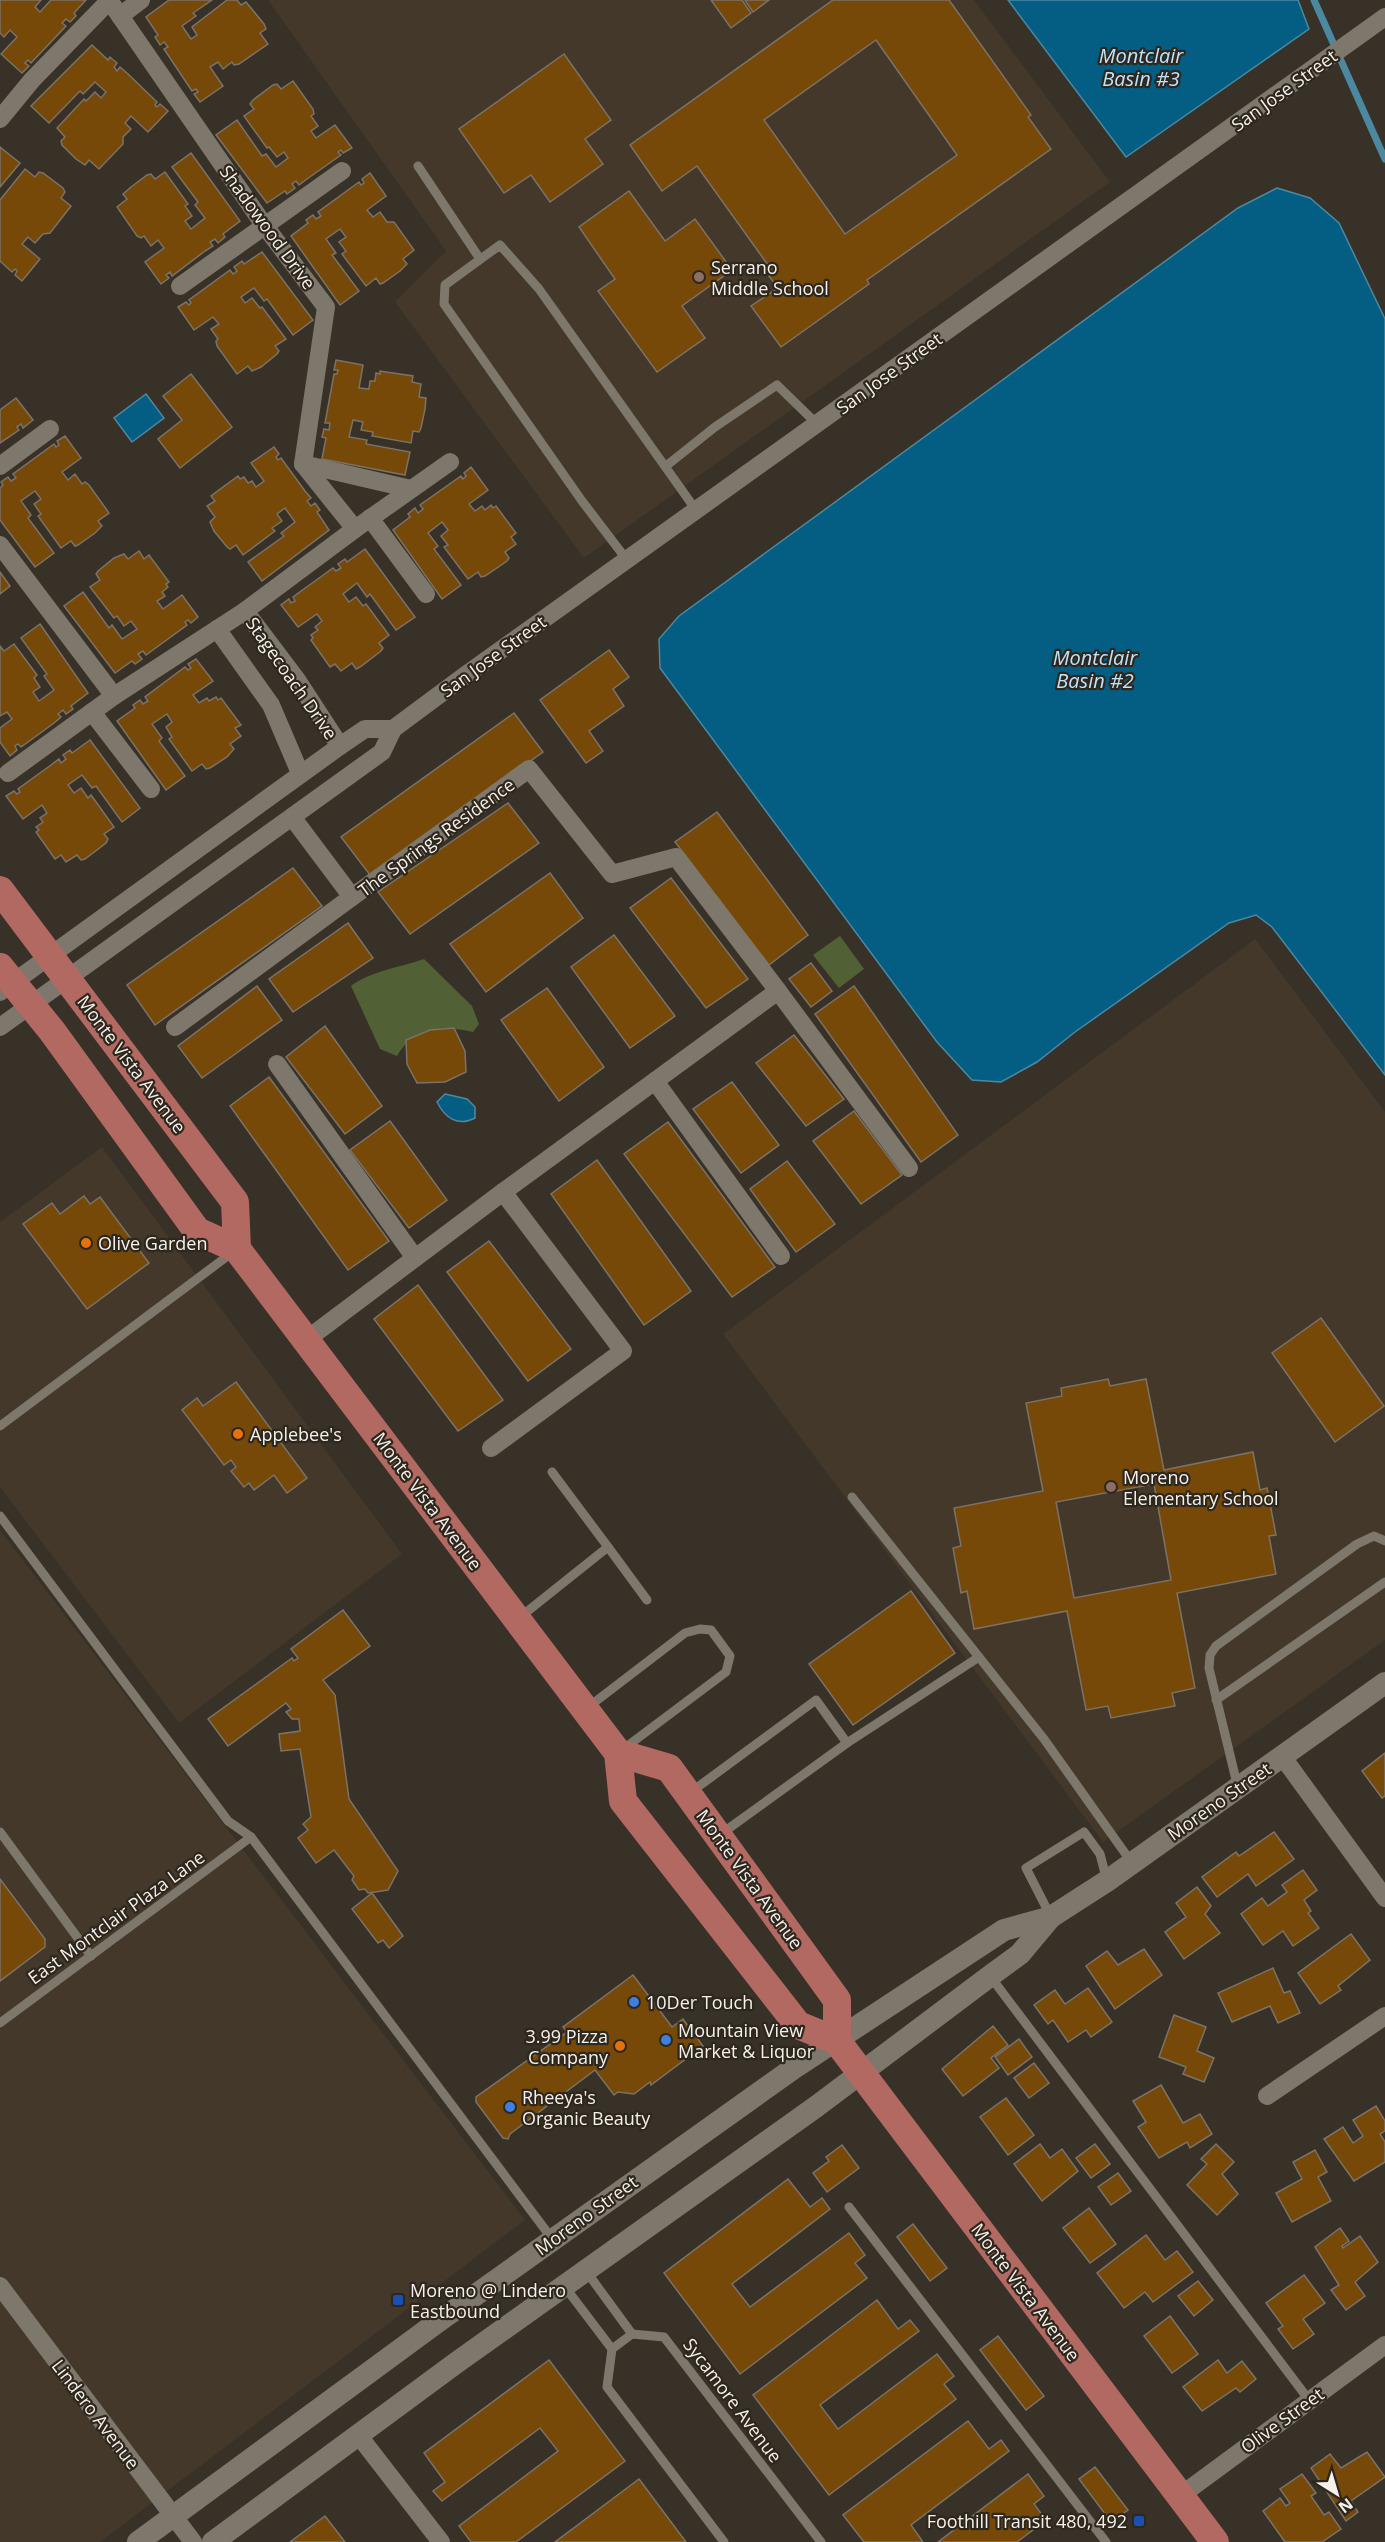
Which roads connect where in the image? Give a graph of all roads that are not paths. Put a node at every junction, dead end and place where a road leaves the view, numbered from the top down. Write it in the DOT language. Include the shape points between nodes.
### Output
graph roads {
  1 [pos="141,0"];
  2 [pos="113,6"];
  3 [pos="1385,17"];
  4 [pos="0,119"];
  5 [pos="418,166"];
  6 [pos="342,171"];
  7 [pos="264,225"];
  8 [pos="480,259"];
  9 [pos="180,286"];
  10 [pos="817,424"];
  11 [pos="51,429"];
  12 [pos="450,462"];
  13 [pos="303,464"];
  14 [pos="0,466"];
  15 [pos="666,466"];
  16 [pos="411,489"];
  17 [pos="696,510"];
  18 [pos="370,518"];
  19 [pos="355,529"];
  20 [pos="0,545"];
  21 [pos="627,560"];
  22 [pos="426,594"];
  23 [pos="245,611"];
  24 [pos="217,629"];
  25 [pos="114,696"];
  26 [pos="92,712"];
  27 [pos="393,729"];
  28 [pos="340,746"];
  29 [pos="8,773"];
  30 [pos="300,773"];
  31 [pos="151,789"];
  32 [pos="292,817"];
  33 [pos="0,890"];
  34 [pos="352,897"];
  35 [pos="58,967"];
  36 [pos="11,987"];
  37 [pos="778,991"];
  38 [pos="0,1027"];
  39 [pos="175,1027"];
  40 [pos="277,1065"];
  41 [pos="655,1081"];
  42 [pos="909,1168"];
  43 [pos="503,1192"];
  44 [pos="237,1249"];
  45 [pos="782,1256"];
  46 [pos="415,1258"];
  47 [pos="306,1340"];
  48 [pos="0,1426"];
  49 [pos="491,1448"];
  50 [pos="552,1472"];
  51 [pos="852,1497"];
  52 [pos="0,1516"];
  53 [pos="1385,1541"];
  54 [pos="608,1547"];
  55 [pos="1385,1581"];
  56 [pos="647,1600"];
  57 [pos="517,1619"];
  58 [pos="979,1657"];
  59 [pos="1385,1683"];
  60 [pos="1216,1700"];
  61 [pos="585,1709"];
  62 [pos="847,1743"];
  63 [pos="618,1752"];
  64 [pos="1282,1756"];
  65 [pos="1238,1788"];
  66 [pos="688,1794"];
  67 [pos="0,1832"];
  68 [pos="719,1836"];
  69 [pos="251,1838"];
  70 [pos="1132,1863"];
  71 [pos="1107,1881"];
  72 [pos="1385,1898"];
  73 [pos="1051,1917"];
  74 [pos="92,1956"];
  75 [pos="990,1976"];
  76 [pos="1385,2016"];
  77 [pos="0,2023"];
  78 [pos="837,2042"];
  79 [pos="860,2071"];
  80 [pos="1267,2096"];
  81 [pos="849,2207"];
  82 [pos="554,2240"];
  83 [pos="585,2270"];
  84 [pos="563,2285"];
  85 [pos="0,2286"];
  86 [pos="632,2334"];
  87 [pos="1385,2345"];
  88 [pos="612,2349"];
  89 [pos="1309,2400"];
  90 [pos="359,2436"];
  91 [pos="1180,2496"];
  92 [pos="173,2516"];
  93 [pos="138,2542"];
  94 [pos="193,2542"];
  95 [pos="213,2542"];
  96 [pos="441,2542"];
  97 [pos="724,2542"];
  98 [pos="821,2542"];
  99 [pos="1106,2542"];
  100 [pos="1215,2542"];
  1 -- 2 [label="street"];
  2 -- 4 [label="street" via="33,80"];
  2 -- 7 [label="street, Shadowood Drive"];
  3 -- 10 [label="street, San Jose Street"];
  5 -- 8 [label="lane"];
  6 -- 7 [label="street"];
  7 -- 9 [label="street"];
  7 -- 13 [label="street, Shadowood Drive" via="326,307"];
  8 -- 15 [label="lane" via="501,244 539,289 604,386"];
  8 -- 21 [label="lane" via="445,285 444,304"];
  10 -- 15 [label="lane" via="777,385"];
  10 -- 17 [label="street, San Jose Street"];
  11 -- 14 [label="street"];
  12 -- 16 [label="street, Stagecoach Drive"];
  13 -- 16 [label="street"];
  13 -- 19 [label="street"];
  15 -- 17 [label="lane"];
  16 -- 18 [label="street, Stagecoach Drive"];
  17 -- 21 [label="street, San Jose Street"];
  18 -- 19 [label="street, Stagecoach Drive"];
  18 -- 22 [label="street"];
  19 -- 23 [label="street, Stagecoach Drive"];
  20 -- 25 [label="street"];
  21 -- 27 [label="street, San Jose Street"];
  23 -- 24 [label="street, Stagecoach Drive"];
  23 -- 28 [label="street, Stagecoach Drive"];
  24 -- 25 [label="street, Stagecoach Drive"];
  24 -- 30 [label="street, Stagecoach Drive" via="271,705"];
  25 -- 26 [label="street, Stagecoach Drive"];
  26 -- 29 [label="street, Stagecoach Drive"];
  26 -- 31 [label="street"];
  27 -- 28 [label="street" via="365,729"];
  27 -- 32 [label="street, San Jose Street" via="382,752"];
  28 -- 30 [label="street"];
  30 -- 35 [label="street"];
  32 -- 34 [label="street, The Springs Residence"];
  32 -- 35 [label="street, San Jose Street"];
  33 -- 35 [label="main road, Monte Vista Avenue"];
  34 -- 37 [label="street, The Springs Residence" via="529,769 612,874 676,857"];
  34 -- 39 [label="street, The Springs Residence"];
  35 -- 36 [label="street"];
  35 -- 36 [label="street"];
  35 -- 44 [label="main road, Monte Vista Avenue" via="235,1202"];
  36 -- 38 [label="street"];
  36 -- 44 [label="main road, Monte Vista Avenue" via="197,1231"];
  37 -- 41 [label="street"];
  37 -- 42 [label="street"];
  40 -- 46 [label="street"];
  41 -- 43 [label="street"];
  41 -- 45 [label="street"];
  43 -- 46 [label="street"];
  43 -- 49 [label="street" via="622,1351"];
  44 -- 47 [label="main road, Monte Vista Avenue"];
  44 -- 48 [label="lane"];
  46 -- 47 [label="street"];
  47 -- 57 [label="main road, Monte Vista Avenue"];
  50 -- 54 [label="lane"];
  51 -- 58 [label="lane"];
  52 -- 69 [label="lane" via="228,1821"];
  53 -- 60 [label="lane" via="1374,1536 1356,1544 1216,1646 1209,1668"];
  54 -- 56 [label="lane"];
  54 -- 57 [label="lane"];
  55 -- 60 [label="lane"];
  57 -- 61 [label="main road, Monte Vista Avenue"];
  58 -- 62 [label="lane"];
  58 -- 70 [label="lane" via="1044,1739"];
  59 -- 64 [label="street, Moreno Street"];
  60 -- 65 [label="lane"];
  61 -- 63 [label="main road, Monte Vista Avenue"];
  61 -- 63 [label="lane" via="685,1633 711,1630 730,1656 726,1672"];
  62 -- 66 [label="lane" via="816,1700"];
  62 -- 68 [label="lane"];
  63 -- 66 [label="main road, Monte Vista Avenue" via="669,1768"];
  63 -- 78 [label="main road, Monte Vista Avenue" via="623,1802 798,2025"];
  64 -- 65 [label="street, Moreno Street"];
  64 -- 72 [label="street"];
  65 -- 70 [label="street, Moreno Street"];
  66 -- 68 [label="main road, Monte Vista Avenue"];
  67 -- 74 [label="lane"];
  68 -- 78 [label="main road, Monte Vista Avenue" via="837,2000"];
  69 -- 74 [label="lane, East Montclair Plaza Lane"];
  69 -- 82 [label="lane"];
  70 -- 71 [label="street, Moreno Street"];
  71 -- 73 [label="street, Moreno Street"];
  71 -- 73 [label="lane" via="1100,1854 1084,1832 1026,1868"];
  73 -- 75 [label="street, Moreno Street" via="1020,1954"];
  73 -- 78 [label="street, Moreno Street" via="1004,1930"];
  74 -- 77 [label="lane, East Montclair Plaza Lane"];
  75 -- 79 [label="street, Moreno Street"];
  75 -- 89 [label="lane"];
  76 -- 80 [label="street"];
  78 -- 79 [label="main road, Monte Vista Avenue"];
  78 -- 82 [label="street, Moreno Street" via="785,2074"];
  79 -- 83 [label="street, Moreno Street" via="817,2106"];
  79 -- 91 [label="main road, Monte Vista Avenue"];
  81 -- 99 [label="lane"];
  82 -- 92 [label="street, Moreno Street"];
  83 -- 84 [label="street, Moreno Street"];
  83 -- 86 [label="lane"];
  84 -- 88 [label="lane"];
  84 -- 90 [label="street, Moreno Street"];
  85 -- 92 [label="street, Lindero Avenue"];
  86 -- 88 [label="lane"];
  86 -- 98 [label="lane, Sycamore Avenue" via="664,2337"];
  87 -- 89 [label="street, Olive Street"];
  88 -- 97 [label="lane" via="607,2387"];
  89 -- 91 [label="street, Olive Street"];
  90 -- 95 [label="street, Moreno Street"];
  90 -- 96 [label="street"];
  91 -- 100 [label="main road, Monte Vista Avenue"];
  92 -- 93 [label="street, Moreno Street"];
  92 -- 94 [label="street, Lindero Avenue"];
}
